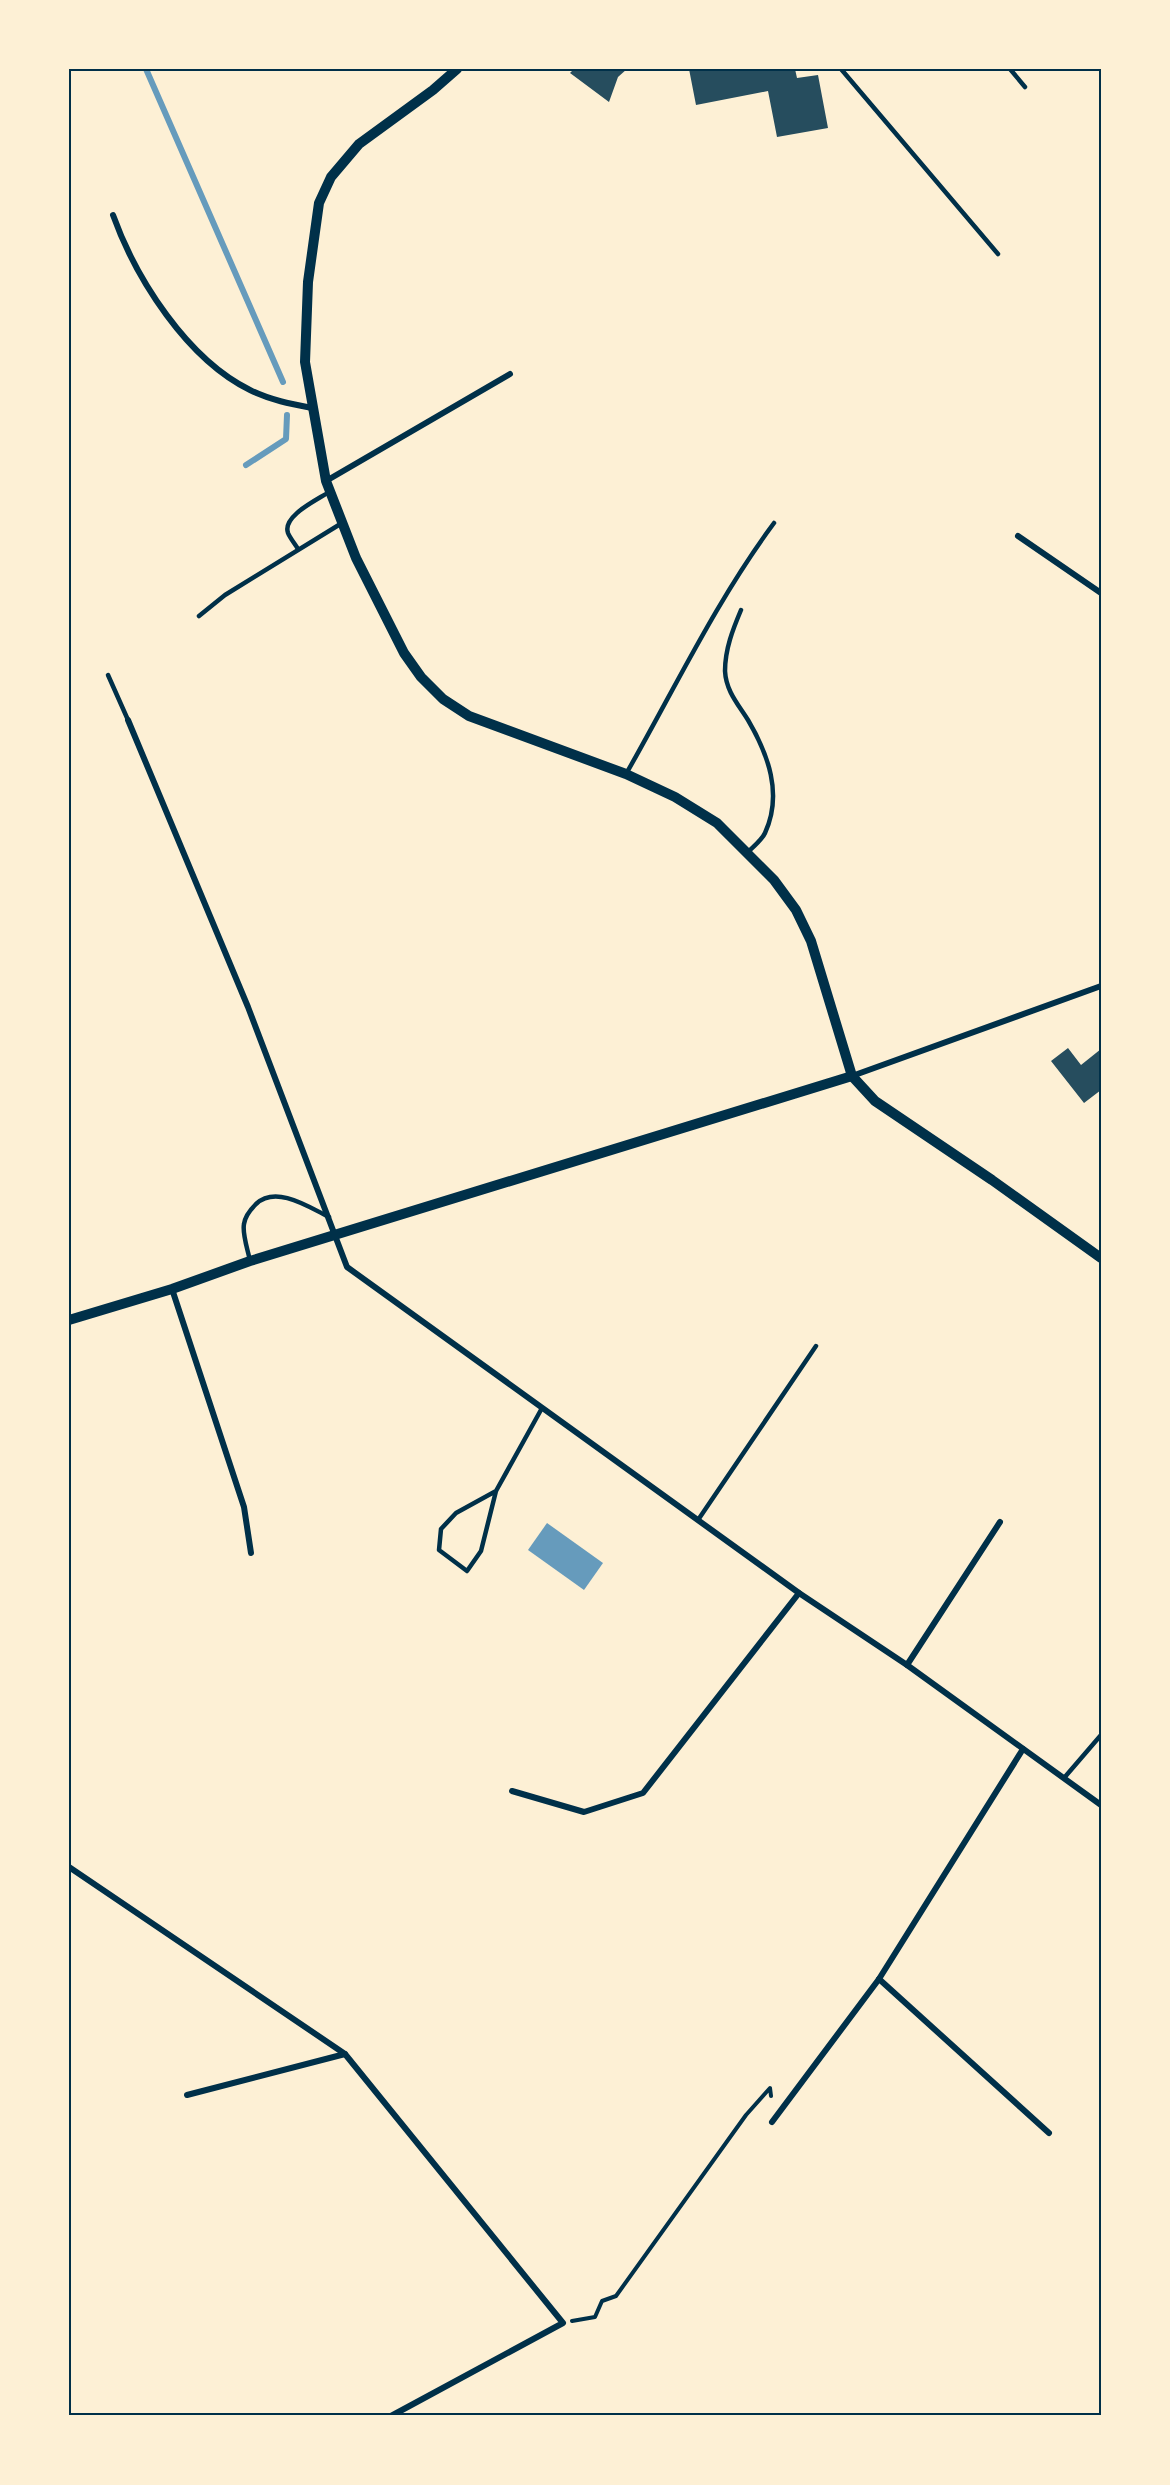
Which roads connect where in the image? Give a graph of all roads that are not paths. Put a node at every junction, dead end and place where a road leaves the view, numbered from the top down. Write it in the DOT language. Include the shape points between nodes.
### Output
graph roads {
  1 [pos="457,69"];
  2 [pos="841,69"];
  3 [pos="1010,69"];
  4 [pos="1025,87"];
  5 [pos="113,215"];
  6 [pos="998,254"];
  7 [pos="510,374"];
  8 [pos="312,408"];
  9 [pos="328,487"];
  10 [pos="342,523"];
  11 [pos="774,523"];
  12 [pos="1018,536"];
  13 [pos="298,549"];
  14 [pos="1101,593"];
  15 [pos="741,609"];
  16 [pos="199,616"];
  17 [pos="108,675"];
  18 [pos="128,720"];
  19 [pos="626,774"];
  20 [pos="747,853"];
  21 [pos="1101,987"];
  22 [pos="852,1076"];
  23 [pos="329,1217"];
  24 [pos="335,1237"];
  25 [pos="1101,1258"];
  26 [pos="250,1261"];
  27 [pos="172,1289"];
  28 [pos="69,1320"];
  29 [pos="816,1346"];
  30 [pos="542,1408"];
  31 [pos="496,1491"];
  32 [pos="698,1520"];
  33 [pos="1000,1522"];
  34 [pos="250,1553"];
  35 [pos="799,1593"];
  36 [pos="907,1665"];
  37 [pos="1101,1735"];
  38 [pos="1023,1749"];
  39 [pos="1064,1778"];
  40 [pos="512,1791"];
  41 [pos="1101,1805"];
  42 [pos="69,1867"];
  43 [pos="879,1979"];
  44 [pos="345,2054"];
  45 [pos="187,2096"];
  46 [pos="772,2122"];
  47 [pos="1049,2133"];
  48 [pos="402,2414"];
  49 [pos="391,2416"];
  1 -- 8 [label="street" via="359,144 331,177 319,203 305,327 305,362"];
  2 -- 6 [label="lane"];
  3 -- 4 [label="lane"];
  5 -- 8 [label="street" via="137,272 195,350 220,372 250,390"];
  7 -- 9 [label="street"];
  8 -- 9 [label="street"];
  9 -- 10 [label="street"];
  9 -- 13 [label="lane" via="294,514 287,525"];
  10 -- 13 [label="lane"];
  10 -- 19 [label="street" via="404,653 443,699 478,720"];
  11 -- 19 [label="lane" via="746,560 707,626"];
  12 -- 14 [label="street"];
  13 -- 16 [label="lane"];
  15 -- 20 [label="lane" via="731,633 725,673 730,694 766,757 774,785 774,805 765,834"];
  17 -- 18 [label="lane"];
  18 -- 23 [label="street" via="248,1007"];
  19 -- 20 [label="street" via="717,823"];
  20 -- 22 [label="street" via="796,910 811,941"];
  21 -- 22 [label="street"];
  22 -- 24 [label="street"];
  22 -- 25 [label="street" via="875,1101"];
  23 -- 24 [label="street"];
  23 -- 26 [label="lane" via="275,1196 261,1199 249,1211 243,1226"];
  24 -- 26 [label="street"];
  24 -- 30 [label="street" via="347,1267"];
  26 -- 27 [label="street"];
  27 -- 28 [label="street"];
  27 -- 34 [label="street" via="244,1507"];
  29 -- 32 [label="lane"];
  30 -- 31 [label="lane"];
  30 -- 32 [label="street"];
  31 -- 31 [label="lane" via="481,1551 467,1571 439,1550 441,1529 456,1513"];
  32 -- 35 [label="street"];
  33 -- 36 [label="street"];
  35 -- 36 [label="street"];
  35 -- 40 [label="street" via="643,1793 584,1812"];
  36 -- 38 [label="street"];
  37 -- 39 [label="lane"];
  38 -- 39 [label="street"];
  38 -- 43 [label="street"];
  39 -- 41 [label="street"];
  42 -- 44 [label="street"];
  43 -- 46 [label="street"];
  43 -- 47 [label="street"];
  44 -- 45 [label="street"];
  44 -- 48 [label="street" via="563,2324"];
  48 -- 49 [label="street"];
}
